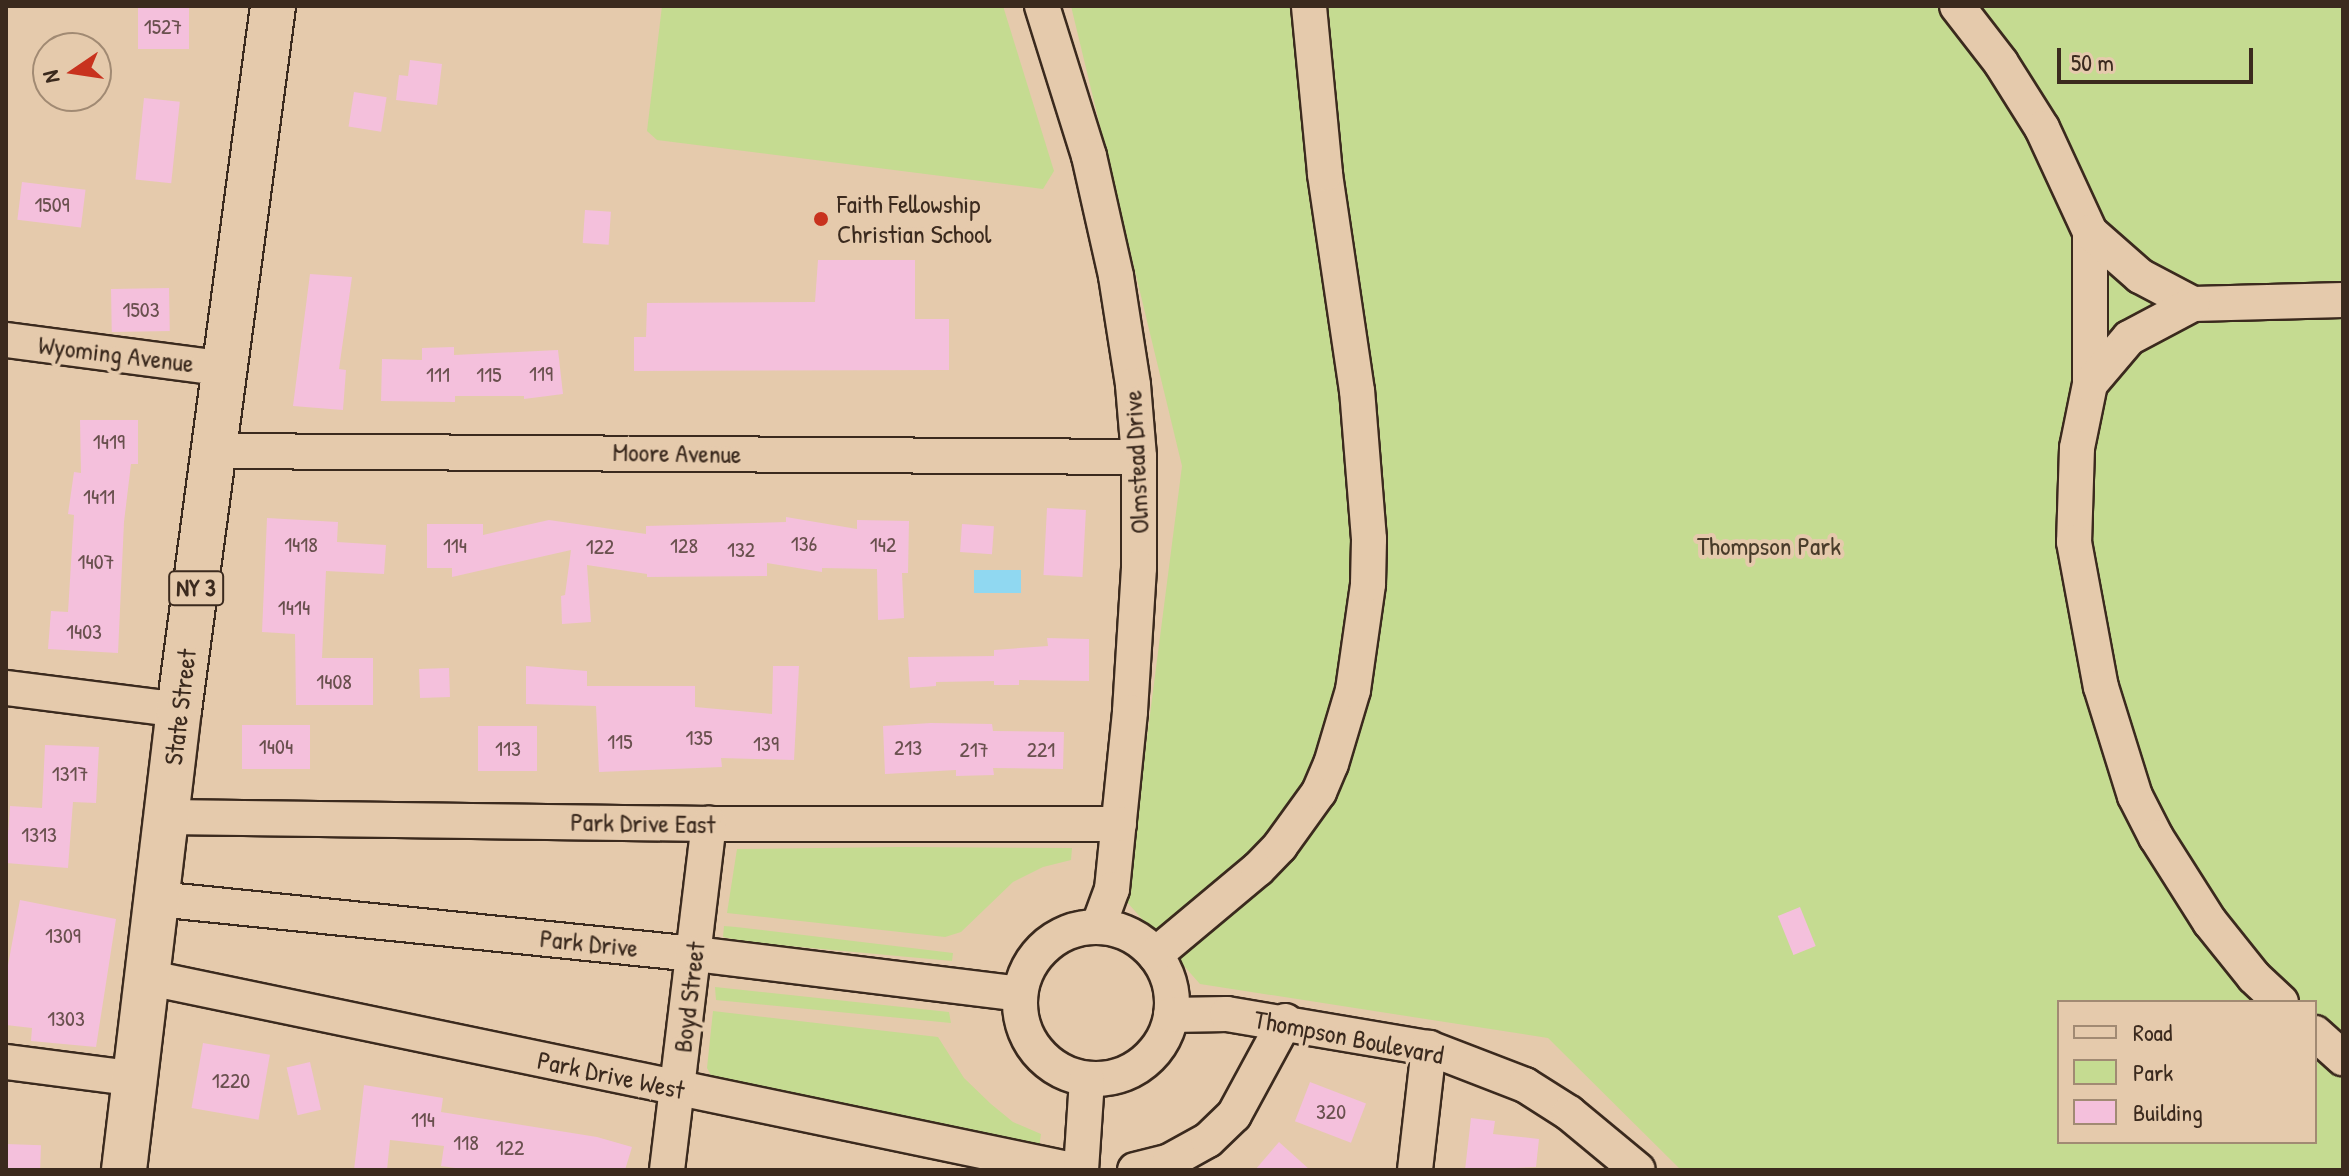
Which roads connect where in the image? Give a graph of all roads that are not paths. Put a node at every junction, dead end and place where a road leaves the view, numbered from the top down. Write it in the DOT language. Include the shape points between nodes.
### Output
graph roads {
  1 [pos="273,6"];
  2 [pos="1042,6"];
  3 [pos="1309,6"];
  4 [pos="1957,6"];
  5 [pos="2090,232"];
  6 [pos="2343,300"];
  7 [pos="2193,304"];
  8 [pos="6,340"];
  9 [pos="226,369"];
  10 [pos="2090,384"];
  11 [pos="215,451"];
  12 [pos="1139,457"];
  13 [pos="6,688"];
  14 [pos="179,710"];
  15 [pos="167,817"];
  16 [pos="709,824"];
  17 [pos="1119,824"];
  18 [pos="157,899"];
  19 [pos="1098,927"];
  20 [pos="695,954"];
  21 [pos="1155,955"];
  22 [pos="150,978"];
  23 [pos="1020,994"];
  24 [pos="2279,1000"];
  25 [pos="1171,1015"];
  26 [pos="1285,1021"];
  27 [pos="2317,1035"];
  28 [pos="1429,1048"];
  29 [pos="2343,1058"];
  30 [pos="6,1062"];
  31 [pos="137,1079"];
  32 [pos="1087,1079"];
  33 [pos="677,1089"];
  34 [pos="124,1170"];
  35 [pos="667,1170"];
  36 [pos="1073,1170"];
  37 [pos="1081,1170"];
  38 [pos="1135,1170"];
  39 [pos="1415,1170"];
  40 [pos="1638,1170"];
  1 -- 9 [label="highway, State Street / NY 3"];
  2 -- 12 [label="street, Olmstead Drive" via="1089,156 1116,276"];
  3 -- 21 [label="street" via="1325,173 1357,391 1369,539 1353,690 1321,786 1280,846"];
  4 -- 5 [label="street" via="2042,128"];
  5 -- 7 [label="street" via="2140,276"];
  5 -- 10 [label="street"];
  6 -- 7 [label="street"];
  7 -- 10 [label="street" via="2129,338"];
  8 -- 9 [label="street, Wyoming Avenue"];
  9 -- 11 [label="highway, State Street / NY 3"];
  10 -- 24 [label="street" via="2077,448 2074,542 2109,714 2135,796 2156,837 2210,922"];
  11 -- 12 [label="street, Moore Avenue"];
  11 -- 14 [label="highway, State Street / NY 3"];
  12 -- 17 [label="street, Olmstead Drive" via="1139,568"];
  13 -- 14 [label="street"];
  14 -- 15 [label="highway, State Street / NY 3"];
  15 -- 16 [label="street, Park Drive East"];
  15 -- 18 [label="highway, State Street / NY 3"];
  16 -- 17 [label="street, Park Drive East"];
  16 -- 20 [label="street, Boyd Street"];
  17 -- 19 [label="street, Olmstead Drive" via="1112,889"];
  18 -- 20 [label="street, Park Drive"];
  18 -- 22 [label="highway, State Street / NY 3"];
  19 -- 21 [label="street" via="1119,931"];
  19 -- 23 [label="street" via="1075,929 1047,946 1026,972"];
  20 -- 23 [label="street, Park Drive"];
  20 -- 33 [label="street, Boyd Street"];
  21 -- 25 [label="street" via="1171,994"];
  22 -- 31 [label="highway, State Street / NY 3"];
  22 -- 33 [label="street, Park Drive West"];
  23 -- 32 [label="street" via="1021,1018 1037,1050 1064,1072"];
  25 -- 26 [label="street, Thompson Boulevard"];
  25 -- 32 [label="street" via="1164,1037 1141,1063 1110,1078"];
  26 -- 28 [label="street, Thompson Boulevard"];
  26 -- 38 [label="street" via="1234,1115 1208,1140 1170,1161"];
  27 -- 29 [label="street"];
  28 -- 39 [label="street"];
  28 -- 40 [label="street, Thompson Boulevard" via="1525,1085 1569,1113"];
  30 -- 31 [label="street"];
  31 -- 34 [label="highway, State Street / NY 3"];
  32 -- 37 [label="street"];
  33 -- 35 [label="street, Boyd Street"];
  33 -- 36 [label="street, Park Drive West"];
}
